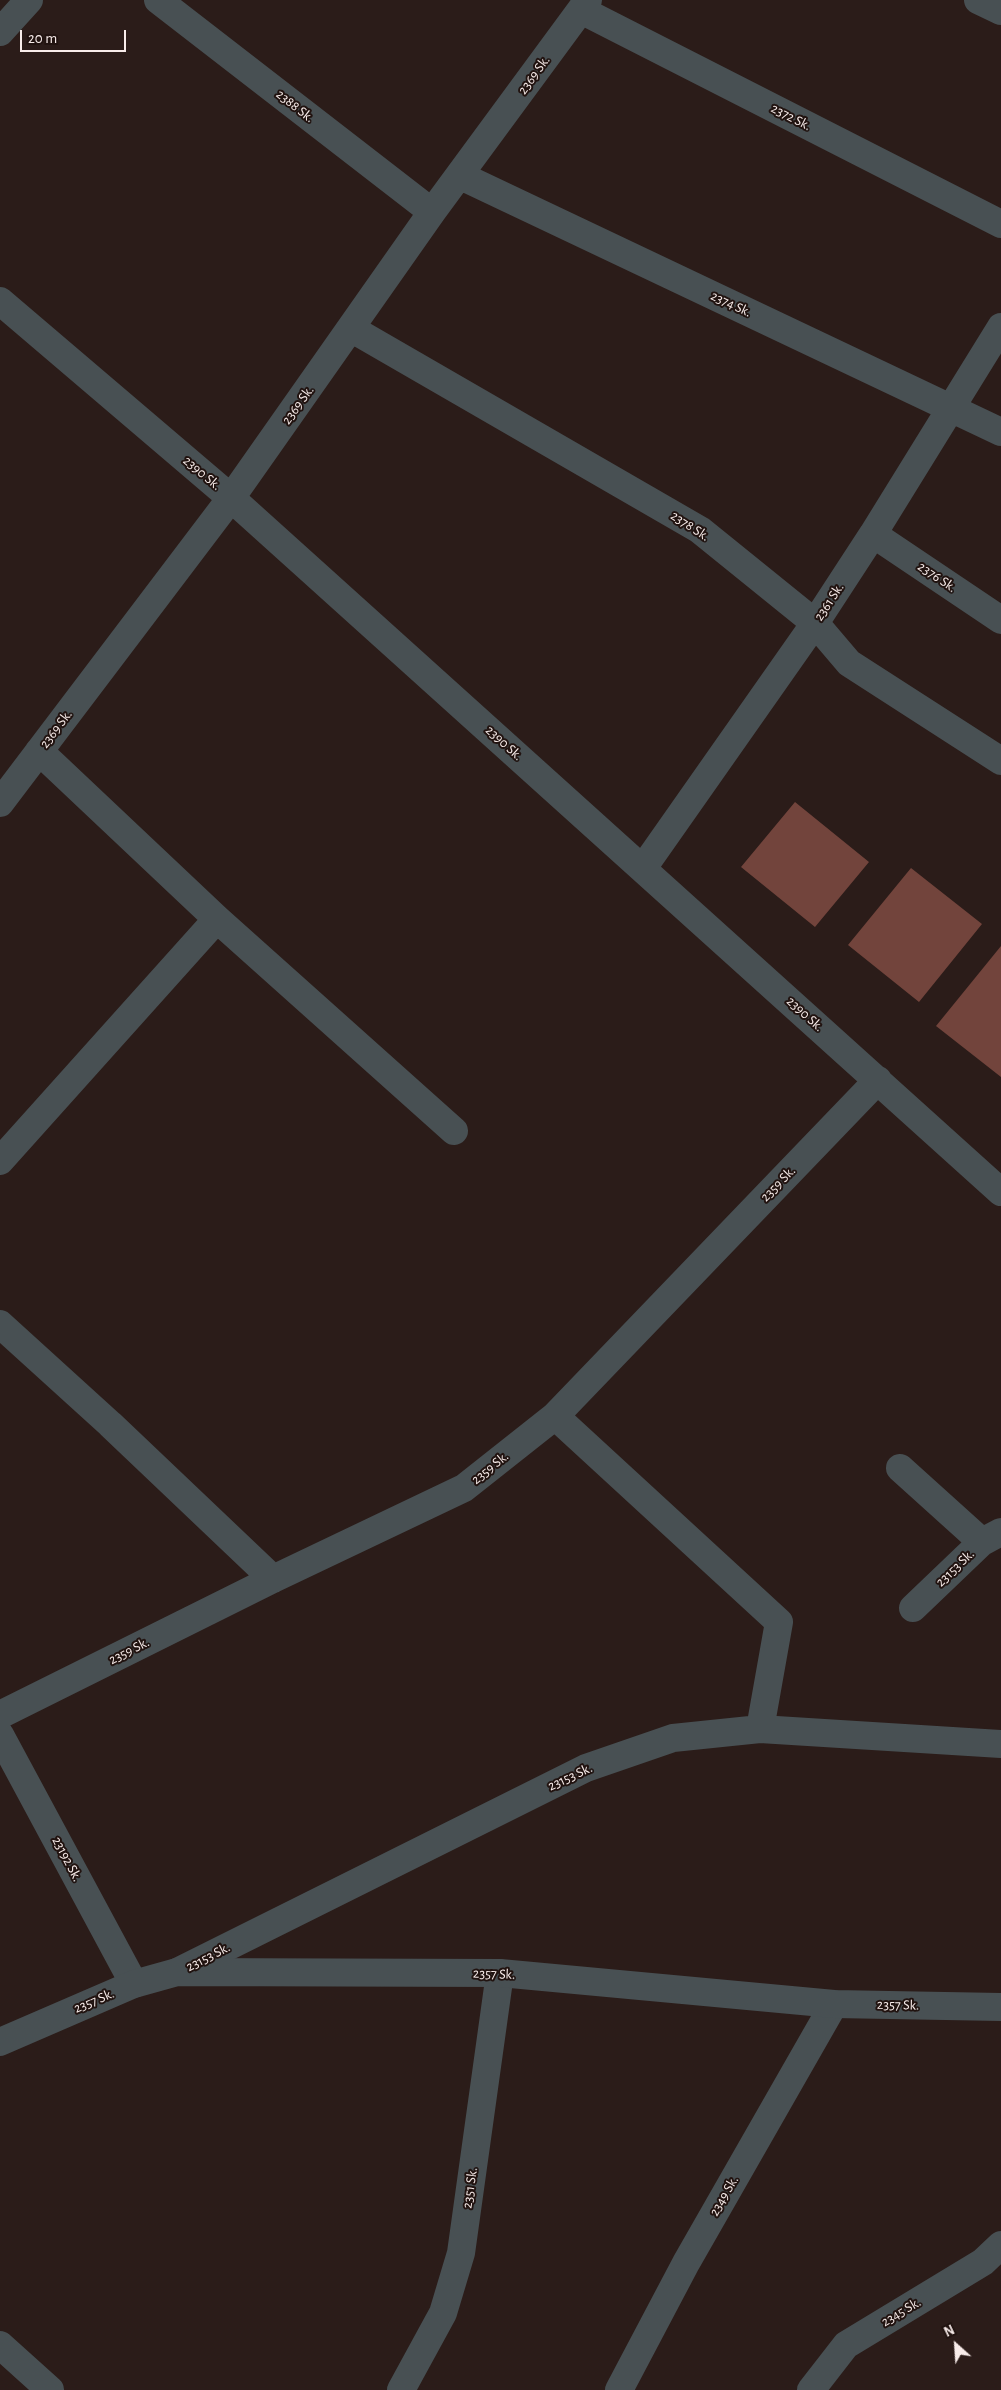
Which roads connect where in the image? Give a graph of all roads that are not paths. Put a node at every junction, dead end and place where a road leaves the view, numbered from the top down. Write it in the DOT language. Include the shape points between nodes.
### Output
graph roads {
  1 [pos="28,0"];
  2 [pos="158,0"];
  3 [pos="978,0"];
  4 [pos="584,5"];
  5 [pos="1001,11"];
  6 [pos="0,32"];
  7 [pos="461,176"];
  8 [pos="432,212"];
  9 [pos="1001,224"];
  10 [pos="0,301"];
  11 [pos="1001,327"];
  12 [pos="352,329"];
  13 [pos="952,409"];
  14 [pos="1001,432"];
  15 [pos="232,498"];
  16 [pos="873,534"];
  17 [pos="1001,620"];
  18 [pos="815,623"];
  19 [pos="40,751"];
  20 [pos="1001,762"];
  21 [pos="0,803"];
  22 [pos="643,868"];
  23 [pos="216,919"];
  24 [pos="878,1080"];
  25 [pos="454,1131"];
  26 [pos="0,1161"];
  27 [pos="1001,1192"];
  28 [pos="0,1324"];
  29 [pos="555,1416"];
  30 [pos="900,1468"];
  31 [pos="992,1537"];
  32 [pos="272,1579"];
  33 [pos="913,1608"];
  34 [pos="0,1715"];
  35 [pos="760,1730"];
  36 [pos="0,1735"];
  37 [pos="1001,1744"];
  38 [pos="177,1972"];
  39 [pos="500,1973"];
  40 [pos="134,1984"];
  41 [pos="834,2004"];
  42 [pos="1001,2007"];
  43 [pos="0,2042"];
  44 [pos="1001,2245"];
  45 [pos="0,2345"];
  46 [pos="50,2390"];
  47 [pos="401,2390"];
  48 [pos="619,2390"];
  49 [pos="811,2390"];
  1 -- 6 [label="street"];
  2 -- 8 [label="street, 2388 Sk."];
  3 -- 5 [label="street"];
  4 -- 7 [label="street, 2369 Sk."];
  4 -- 9 [label="street, 2372 Sk."];
  7 -- 8 [label="street, 2369 Sk."];
  7 -- 13 [label="street, 2374 Sk."];
  8 -- 12 [label="street, 2369 Sk."];
  10 -- 15 [label="street, 2390 Sk."];
  11 -- 13 [label="street, 2361 Sk."];
  12 -- 15 [label="street, 2369 Sk."];
  12 -- 18 [label="street, 2378 Sk." via="700,530"];
  13 -- 14 [label="street, 2374 Sk."];
  13 -- 16 [label="street, 2361 Sk."];
  15 -- 19 [label="street, 2369 Sk."];
  15 -- 22 [label="street, 2390 Sk."];
  16 -- 17 [label="street, 2376 Sk."];
  16 -- 18 [label="street, 2361 Sk."];
  18 -- 20 [label="street, 2378 Sk." via="849,663"];
  18 -- 22 [label="street, 2361 Sk."];
  19 -- 21 [label="street, 2369 Sk."];
  19 -- 23 [label="street"];
  22 -- 24 [label="street, 2390 Sk."];
  23 -- 25 [label="street"];
  23 -- 26 [label="street"];
  24 -- 27 [label="street, 2390 Sk."];
  24 -- 29 [label="street, 2359 Sk."];
  28 -- 32 [label="street"];
  29 -- 32 [label="street, 2359 Sk." via="464,1488"];
  29 -- 35 [label="street" via="779,1622"];
  30 -- 31 [label="street"];
  31 -- 33 [label="street, 23153 Sk."];
  32 -- 34 [label="street, 2359 Sk."];
  35 -- 37 [label="street, 23153 Sk."];
  35 -- 38 [label="street, 23153 Sk." via="673,1738 586,1768"];
  36 -- 40 [label="street, 23192 Sk."];
  38 -- 39 [label="street, 2357 Sk."];
  38 -- 40 [label="street, 2357 Sk."];
  39 -- 41 [label="street, 2357 Sk."];
  39 -- 47 [label="street, 2351 Sk." via="461,2253 443,2313"];
  40 -- 43 [label="street, 2357 Sk."];
  41 -- 42 [label="street, 2357 Sk."];
  41 -- 48 [label="street, 2349 Sk." via="686,2263"];
  44 -- 49 [label="street, 2345 Sk." via="983,2262 846,2345"];
  45 -- 46 [label="street"];
}
